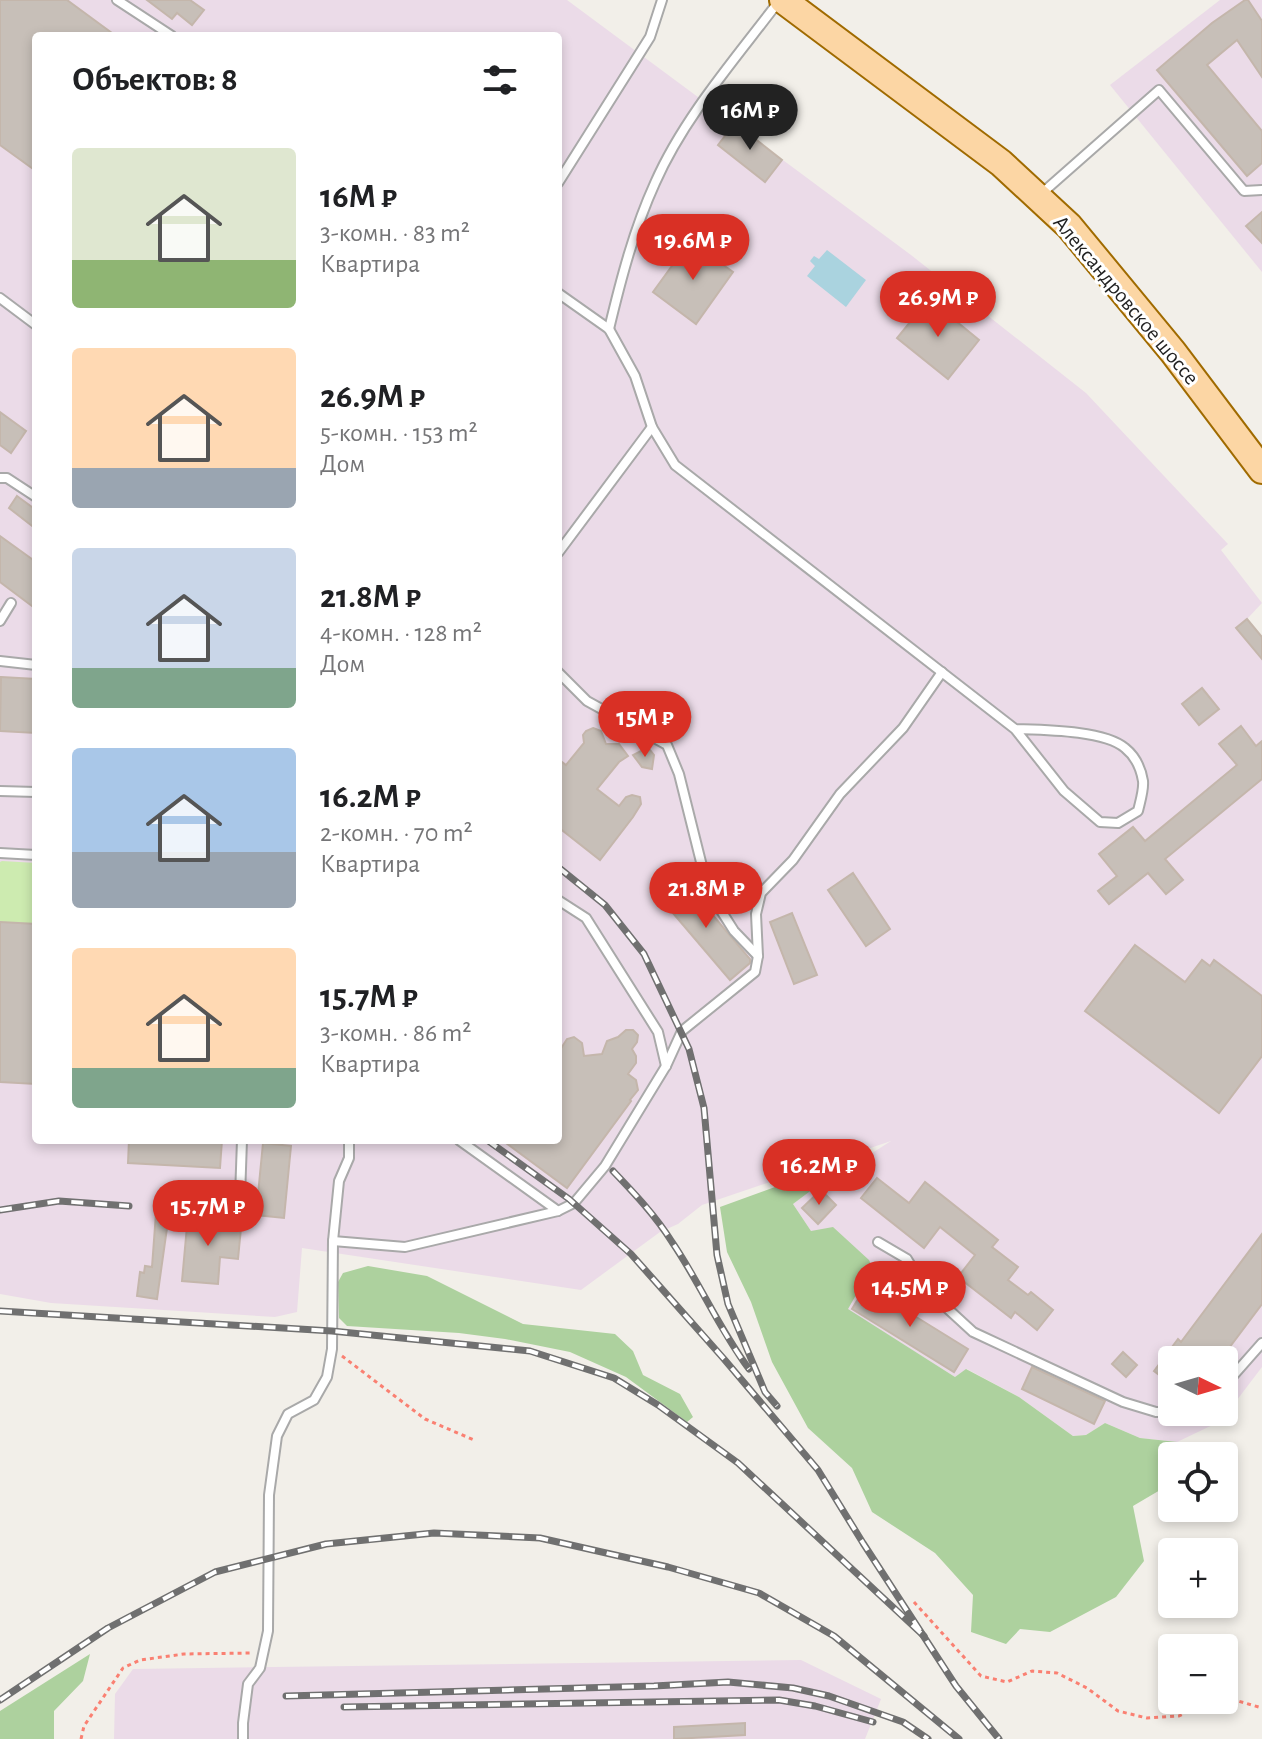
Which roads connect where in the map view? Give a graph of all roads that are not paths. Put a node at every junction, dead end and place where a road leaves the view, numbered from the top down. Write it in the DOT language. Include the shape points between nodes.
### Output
graph roads {
  1 [pos="117,0"];
  2 [pos="662,0"];
  3 [pos="782,0"];
  4 [pos="166,32"];
  5 [pos="562,177"];
  6 [pos="1262,190"];
  7 [pos="1037,197"];
  8 [pos="562,296"];
  9 [pos="0,298"];
  10 [pos="32,322"];
  11 [pos="609,329"];
  12 [pos="652,427"];
  13 [pos="1262,470"];
  14 [pos="0,478"];
  15 [pos="32,494"];
  16 [pos="562,548"];
  17 [pos="11,603"];
  18 [pos="0,621"];
  19 [pos="0,661"];
  20 [pos="32,665"];
  21 [pos="942,672"];
  22 [pos="562,676"];
  23 [pos="1015,729"];
  24 [pos="0,791"];
  25 [pos="32,792"];
  26 [pos="0,853"];
  27 [pos="32,855"];
  28 [pos="562,903"];
  29 [pos="758,956"];
  30 [pos="666,1066"];
  31 [pos="242,1144"];
  32 [pos="349,1144"];
  33 [pos="465,1144"];
  34 [pos="240,1197"];
  35 [pos="558,1211"];
  36 [pos="333,1241"];
  37 [pos="878,1242"];
  38 [pos="1262,1343"];
  39 [pos="1238,1370"];
  40 [pos="1158,1412"];
  41 [pos="243,1739"];
  1 -- 4 [label="lane"];
  2 -- 5 [label="lane" via="650,37"];
  3 -- 7 [label="main road, Александровское шоссе" via="956,128"];
  3 -- 11 [label="lane" via="693,114 655,182 625,262"];
  6 -- 7 [label="lane" via="1244,191 1159,90"];
  7 -- 13 [label="main road, Александровское шоссе" via="1069,226 1173,352"];
  8 -- 11 [label="lane"];
  9 -- 10 [label="lane"];
  11 -- 12 [label="lane" via="635,376"];
  12 -- 16 [label="lane"];
  12 -- 21 [label="lane" via="675,465"];
  14 -- 15 [label="lane"];
  17 -- 18 [label="lane"];
  19 -- 20 [label="lane"];
  21 -- 23 [label="lane"];
  21 -- 29 [label="lane" via="903,728 840,794 793,860 761,893"];
  22 -- 29 [label="lane" via="587,701 667,745 708,890 734,931"];
  23 -- 23 [label="lane" via="1060,730 1124,747 1137,761 1144,783 1138,811 1118,823 1100,822 1064,791"];
  24 -- 25 [label="lane"];
  26 -- 27 [label="lane"];
  28 -- 30 [label="lane" via="586,918 658,1032"];
  29 -- 30 [label="lane" via="755,972 682,1031"];
  30 -- 35 [label="lane" via="605,1166 574,1203"];
  31 -- 34 [label="lane"];
  32 -- 36 [label="lane"];
  33 -- 35 [label="lane"];
  35 -- 36 [label="lane" via="405,1247"];
  36 -- 41 [label="lane" via="327,1377 314,1400 288,1414 277,1436 269,1495 268,1631 260,1668 248,1684"];
  37 -- 40 [label="lane" via="907,1259 924,1287 973,1332 1123,1402"];
  38 -- 39 [label="lane"];
}
